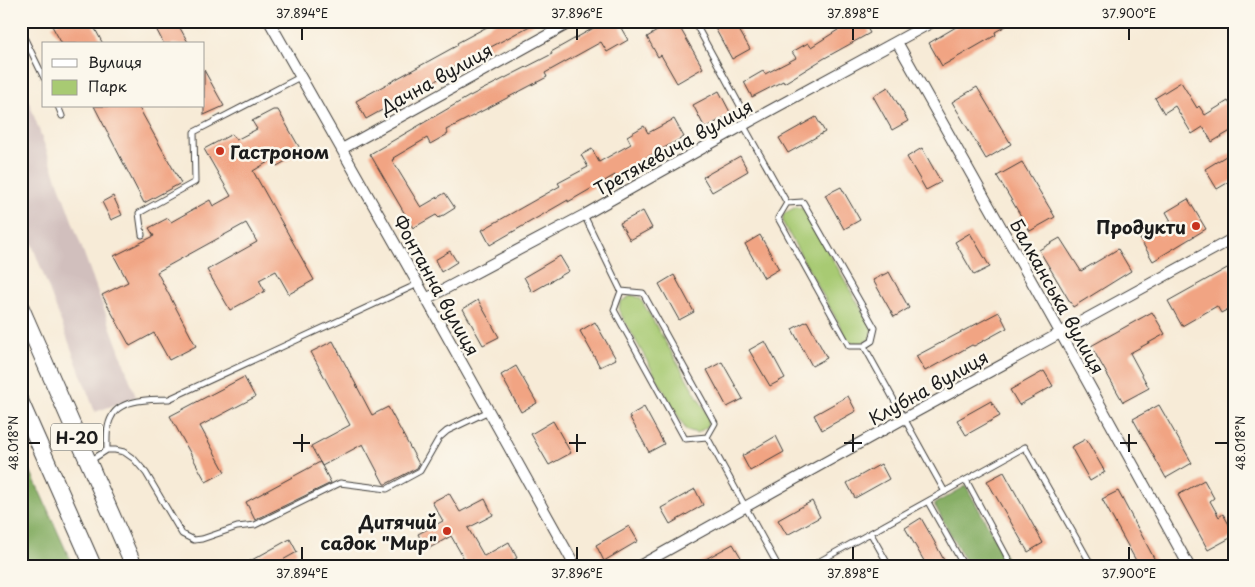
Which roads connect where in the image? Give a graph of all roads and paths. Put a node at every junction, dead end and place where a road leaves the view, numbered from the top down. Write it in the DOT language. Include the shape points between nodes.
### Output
graph roads {
  1 [pos="269,21"];
  2 [pos="573,21"];
  3 [pos="694,21"];
  4 [pos="934,21"];
  5 [pos="21,31"];
  6 [pos="897,42"];
  7 [pos="42,74"];
  8 [pos="300,76"];
  9 [pos="59,108"];
  10 [pos="62,116"];
  11 [pos="747,124"];
  12 [pos="342,149"];
  13 [pos="787,203"];
  14 [pos="584,215"];
  15 [pos="142,235"];
  16 [pos="1234,238"];
  17 [pos="418,284"];
  18 [pos="621,291"];
  19 [pos="426,299"];
  20 [pos="21,308"];
  21 [pos="1060,332"];
  22 [pos="864,346"];
  23 [pos="21,403"];
  24 [pos="489,410"];
  25 [pos="903,418"];
  26 [pos="707,437"];
  27 [pos="106,450"];
  28 [pos="88,463"];
  29 [pos="966,480"];
  30 [pos="944,492"];
  31 [pos="928,502"];
  32 [pos="747,506"];
  33 [pos="871,534"];
  34 [pos="93,566"];
  35 [pos="134,566"];
  36 [pos="576,566"];
  37 [pos="639,566"];
  38 [pos="778,566"];
  39 [pos="811,566"];
  40 [pos="889,566"];
  41 [pos="964,566"];
  42 [pos="1010,566"];
  43 [pos="1092,566"];
  44 [pos="1189,566"];
  1 -- 8 [label="street, Фонтанна вулиця"];
  2 -- 12 [label="street, Дачна вулиця"];
  3 -- 11 [label="lane"];
  4 -- 6 [label="street, Третякевича вулиця"];
  5 -- 7 [label="lane"];
  6 -- 11 [label="street, Третякевича вулиця"];
  6 -- 21 [label="street, Балканська вулиця"];
  8 -- 12 [label="street, Фонтанна вулиця"];
  8 -- 15 [label="lane" via="194,132 195,182 139,213"];
  9 -- 10 [label="lane"];
  11 -- 13 [label="lane"];
  11 -- 14 [label="street, Третякевича вулиця"];
  12 -- 17 [label="street, Фонтанна вулиця"];
  13 -- 22 [label="lane" via="778,218 849,346"];
  13 -- 22 [label="lane" via="803,202 874,328 872,341"];
  14 -- 18 [label="lane"];
  14 -- 19 [label="street, Третякевича вулиця"];
  16 -- 21 [label="street, Клубна вулиця"];
  17 -- 19 [label="street, Фонтанна вулиця"];
  17 -- 27 [label="lane" via="169,399 146,399 127,404 112,414"];
  18 -- 26 [label="lane" via="643,293 715,423"];
  18 -- 26 [label="lane" via="614,310 685,439"];
  19 -- 24 [label="street, Фонтанна вулиця"];
  20 -- 28 [label="main road, Н-20"];
  21 -- 25 [label="street, Клубна вулиця"];
  21 -- 44 [label="street, Балканська вулиця"];
  22 -- 25 [label="lane"];
  23 -- 34 [label="main road, Н-20"];
  24 -- 27 [label="lane" via="447,431 420,471 388,489 340,483 255,525 194,540 182,534 146,473 134,459 124,452"];
  24 -- 36 [label="street, Фонтанна вулиця"];
  25 -- 30 [label="lane"];
  25 -- 32 [label="street, Клубна вулиця"];
  26 -- 32 [label="lane"];
  27 -- 28 [label="lane"];
  28 -- 35 [label="main road, Н-20"];
  29 -- 30 [label="lane"];
  29 -- 42 [label="lane"];
  29 -- 43 [label="lane" via="1025,447"];
  30 -- 31 [label="lane"];
  31 -- 33 [label="lane"];
  31 -- 41 [label="lane"];
  32 -- 37 [label="street, Клубна вулиця"];
  32 -- 38 [label="lane"];
  33 -- 39 [label="lane"];
  33 -- 40 [label="lane"];
}
